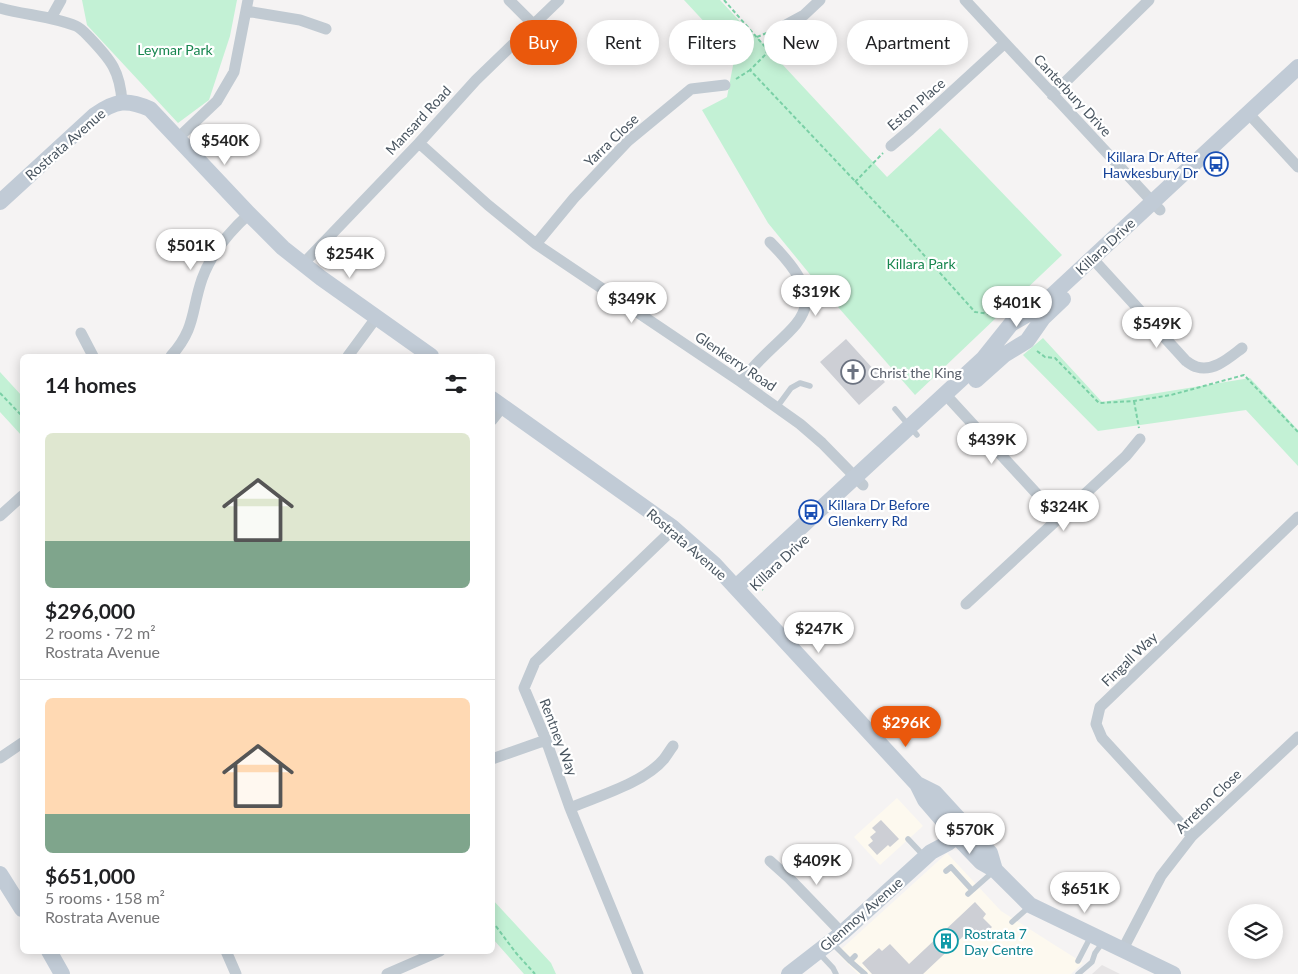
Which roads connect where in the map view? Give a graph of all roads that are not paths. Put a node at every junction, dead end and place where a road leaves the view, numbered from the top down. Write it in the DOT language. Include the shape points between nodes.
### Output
graph roads {
  1 [pos="61,0"];
  2 [pos="509,0"];
  3 [pos="559,0"];
  4 [pos="820,0"];
  5 [pos="964,0"];
  6 [pos="1149,0"];
  7 [pos="247,6"];
  8 [pos="0,8"];
  9 [pos="51,18"];
  10 [pos="528,20"];
  11 [pos="536,20"];
  12 [pos="795,20"];
  13 [pos="326,29"];
  14 [pos="1006,44"];
  15 [pos="510,46"];
  16 [pos="1298,67"];
  17 [pos="1298,82"];
  18 [pos="725,85"];
  19 [pos="1052,95"];
  20 [pos="122,102"];
  21 [pos="1252,117"];
  22 [pos="178,138"];
  23 [pos="419,143"];
  24 [pos="891,146"];
  25 [pos="1298,167"];
  26 [pos="0,202"];
  27 [pos="1156,206"];
  28 [pos="249,214"];
  29 [pos="770,242"];
  30 [pos="536,244"];
  31 [pos="1095,262"];
  32 [pos="303,264"];
  33 [pos="376,318"];
  34 [pos="81,333"];
  35 [pos="1242,348"];
  36 [pos="92,354"];
  37 [pos="173,354"];
  38 [pos="349,354"];
  39 [pos="428,354"];
  40 [pos="741,382"];
  41 [pos="810,386"];
  42 [pos="949,398"];
  43 [pos="498,402"];
  44 [pos="777,407"];
  45 [pos="895,410"];
  46 [pos="914,431"];
  47 [pos="1140,439"];
  48 [pos="859,481"];
  49 [pos="20,498"];
  50 [pos="0,516"];
  51 [pos="1060,518"];
  52 [pos="1298,518"];
  53 [pos="672,527"];
  54 [pos="740,591"];
  55 [pos="966,604"];
  56 [pos="1298,737"];
  57 [pos="546,740"];
  58 [pos="20,743"];
  59 [pos="673,746"];
  60 [pos="0,758"];
  61 [pos="495,758"];
  62 [pos="570,808"];
  63 [pos="958,828"];
  64 [pos="1192,836"];
  65 [pos="908,839"];
  66 [pos="928,855"];
  67 [pos="770,862"];
  68 [pos="946,870"];
  69 [pos="995,870"];
  70 [pos="2,882"];
  71 [pos="1030,905"];
  72 [pos="20,906"];
  73 [pos="1012,922"];
  74 [pos="1098,937"];
  75 [pos="837,938"];
  76 [pos="1122,949"];
  77 [pos="818,952"];
  78 [pos="51,954"];
  79 [pos="227,954"];
  80 [pos="433,954"];
  81 [pos="1078,961"];
  82 [pos="62,974"];
  83 [pos="236,974"];
  84 [pos="387,974"];
  85 [pos="638,974"];
  86 [pos="789,974"];
  87 [pos="836,974"];
  88 [pos="865,974"];
  89 [pos="1078,974"];
  90 [pos="1173,974"];
  1 -- 9 [label="street"];
  2 -- 10 [label="street"];
  3 -- 11 [label="street, Mansard Road"];
  4 -- 12 [label="street"];
  5 -- 14 [label="street, Canterbury Drive"];
  6 -- 19 [label="street"];
  7 -- 13 [label="street"];
  7 -- 22 [label="street" via="234,72 217,101"];
  8 -- 9 [label="street"];
  9 -- 20 [label="street" via="79,27 108,57 116,69"];
  14 -- 19 [label="street, Canterbury Drive"];
  14 -- 24 [label="street, Eston Place"];
  15 -- 23 [label="street, Mansard Road"];
  16 -- 21 [label="street, Killara Drive"];
  17 -- 21 [label="street, Killara Drive"];
  18 -- 30 [label="street, Yarra Close" via="691,89 635,135 574,198"];
  19 -- 27 [label="street, Canterbury Drive"];
  20 -- 22 [label="street, Rostrata Avenue" via="135,102 150,109"];
  20 -- 26 [label="street, Rostrata Avenue" via="107,106 95,115"];
  21 -- 25 [label="street"];
  21 -- 27 [label="street, Killara Drive"];
  22 -- 28 [label="street, Rostrata Avenue"];
  23 -- 30 [label="street, Glenkerry Road"];
  23 -- 32 [label="street, Mansard Road"];
  27 -- 31 [label="street, Killara Drive"];
  28 -- 32 [label="street, Rostrata Avenue"];
  28 -- 37 [label="street" via="215,254 202,282 191,326"];
  29 -- 40 [label="street" via="800,278 806,293 804,312 794,328 757,362"];
  30 -- 40 [label="street, Glenkerry Road"];
  31 -- 35 [label="street" via="1186,361 1197,367 1209,368"];
  31 -- 42 [label="street, Killara Drive" via="1043,318 1027,341"];
  31 -- 42 [label="street, Killara Drive" via="1035,310 1011,324"];
  32 -- 33 [label="street, Rostrata Avenue"];
  33 -- 38 [label="street"];
  33 -- 39 [label="street, Rostrata Avenue"];
  34 -- 36 [label="street"];
  40 -- 44 [label="street, Glenkerry Road"];
  41 -- 44 [label="lane" via="800,384 791,388"];
  42 -- 46 [label="street, Killara Drive"];
  42 -- 51 [label="street"];
  43 -- 53 [label="street, Rostrata Avenue"];
  44 -- 48 [label="street, Glenkerry Road" via="822,444"];
  45 -- 46 [label="lane"];
  46 -- 48 [label="street, Killara Drive"];
  47 -- 51 [label="street"];
  48 -- 54 [label="street, Killara Drive"];
  49 -- 50 [label="street"];
  51 -- 55 [label="street"];
  52 -- 64 [label="street, Fingall Way" via="1100,707 1096,724 1102,738"];
  53 -- 54 [label="street, Rostrata Avenue"];
  53 -- 57 [label="street, Rentney Way" via="535,662 524,688"];
  54 -- 63 [label="street, Rostrata Avenue" via="917,784 925,800"];
  56 -- 64 [label="street, Arreton Close"];
  57 -- 61 [label="street"];
  57 -- 62 [label="street, Rentney Way"];
  58 -- 60 [label="street"];
  59 -- 62 [label="street" via="664,760 647,773"];
  62 -- 85 [label="street, Rentney Way"];
  63 -- 66 [label="street, Glenmoy Avenue"];
  63 -- 69 [label="street, Rostrata Avenue" via="981,862"];
  64 -- 76 [label="street, Arreton Close" via="1161,876"];
  65 -- 66 [label="lane"];
  66 -- 75 [label="street, Glenmoy Avenue"];
  67 -- 75 [label="street" via="790,878"];
  68 -- 69 [label="lane" via="951,866 970,892"];
  69 -- 71 [label="street, Rostrata Avenue"];
  70 -- 72 [label="street"];
  71 -- 73 [label="lane"];
  71 -- 74 [label="street, Rostrata Avenue"];
  74 -- 76 [label="street, Rostrata Avenue"];
  74 -- 81 [label="lane" via="1084,948"];
  74 -- 89 [label="lane" via="1092,962"];
  75 -- 77 [label="street, Glenmoy Avenue"];
  75 -- 88 [label="lane"];
  76 -- 90 [label="street, Rostrata Avenue"];
  77 -- 86 [label="street, Glenmoy Avenue"];
  77 -- 87 [label="lane"];
  78 -- 82 [label="street"];
  79 -- 83 [label="street"];
  80 -- 84 [label="street"];
}
